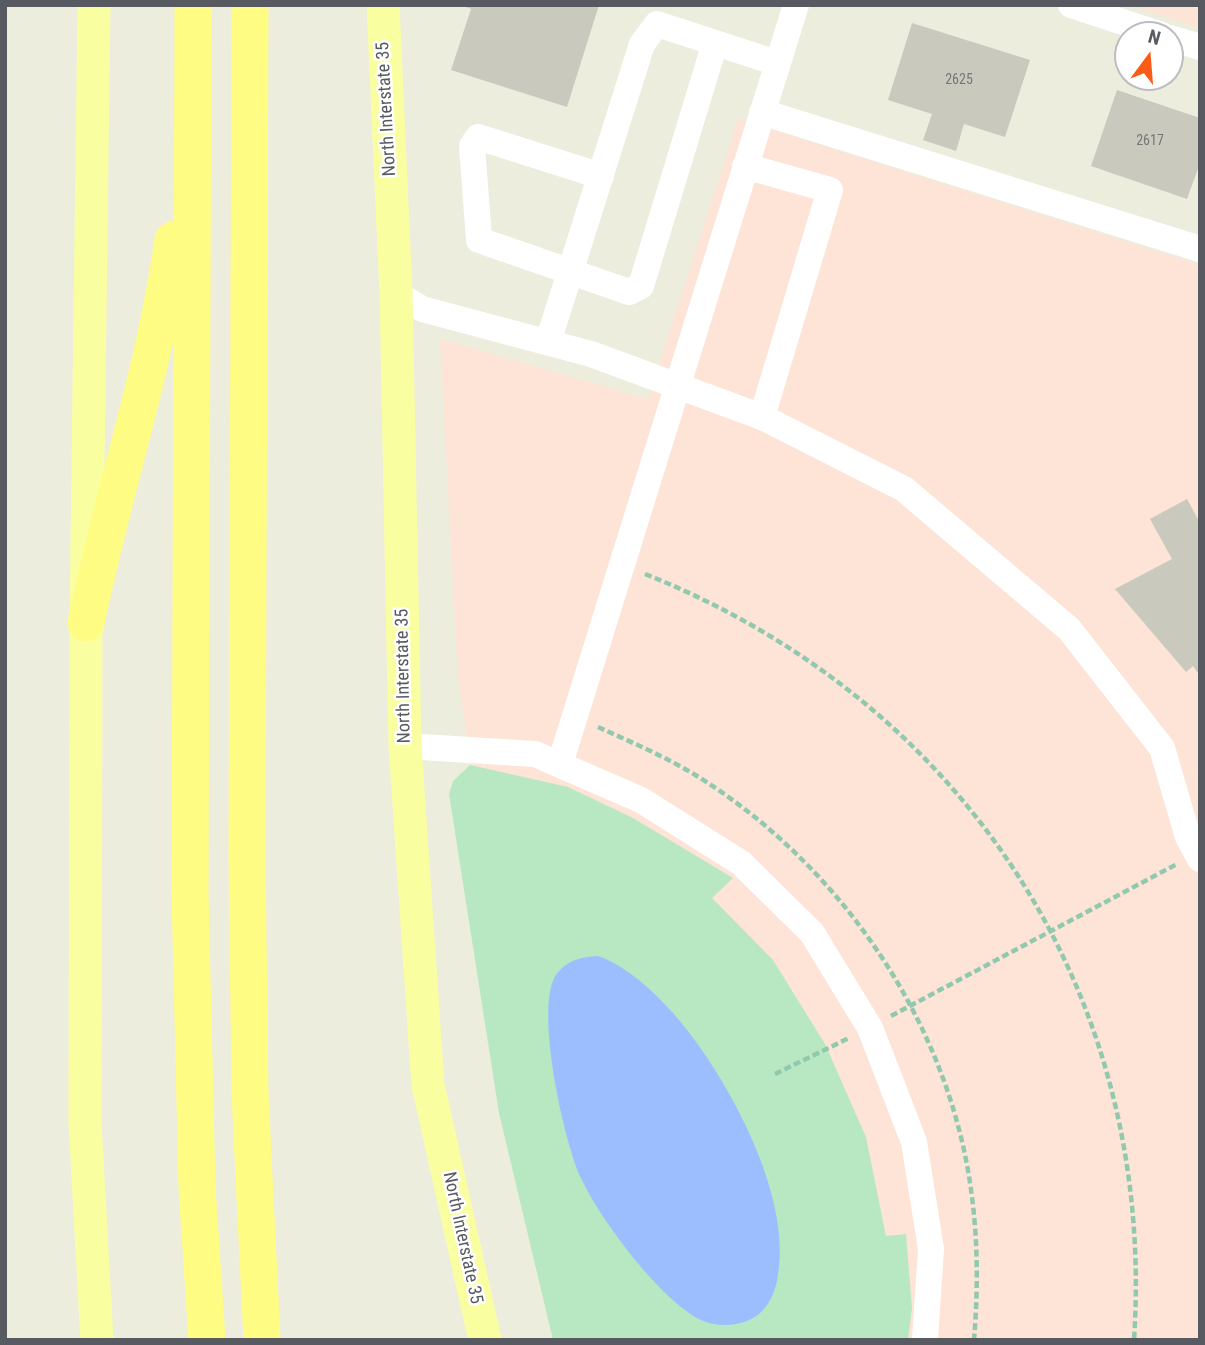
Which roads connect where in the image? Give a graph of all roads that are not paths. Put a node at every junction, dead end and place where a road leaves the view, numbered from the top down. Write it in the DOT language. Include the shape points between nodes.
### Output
graph roads {
  1 [pos="94,5"];
  2 [pos="193,5"];
  3 [pos="250,5"];
  4 [pos="383,5"];
  5 [pos="796,5"];
  6 [pos="1071,5"];
  7 [pos="1120,21"];
  8 [pos="715,43"];
  9 [pos="777,63"];
  10 [pos="192,79"];
  11 [pos="762,112"];
  12 [pos="745,166"];
  13 [pos="601,177"];
  14 [pos="1200,249"];
  15 [pos="570,271"];
  16 [pos="396,293"];
  17 [pos="548,342"];
  18 [pos="676,384"];
  19 [pos="762,417"];
  20 [pos="86,623"];
  21 [pos="405,746"];
  22 [pos="560,764"];
  23 [pos="1199,857"];
  24 [pos="261,1324"];
  25 [pos="206,1326"];
  26 [pos="97,1340"];
  27 [pos="485,1340"];
  28 [pos="925,1340"];
  1 -- 20 [label="main road"];
  2 -- 10 [label="highway"];
  3 -- 24 [label="highway" via="247,856 250,1094"];
  4 -- 16 [label="main road, North Interstate 35"];
  5 -- 9 [label="street"];
  6 -- 7 [label="street"];
  8 -- 9 [label="street"];
  8 -- 13 [label="street" via="657,24 642,44"];
  8 -- 15 [label="street" via="640,286 629,292"];
  9 -- 11 [label="street"];
  10 -- 20 [label="highway" via="153,358 104,537"];
  10 -- 25 [label="highway" via="190,907"];
  11 -- 12 [label="street"];
  11 -- 14 [label="street"];
  12 -- 18 [label="street"];
  12 -- 19 [label="street" via="830,190"];
  13 -- 15 [label="street"];
  13 -- 15 [label="street" via="478,137 472,146 480,240"];
  15 -- 17 [label="street"];
  16 -- 17 [label="street" via="422,309"];
  16 -- 21 [label="main road, North Interstate 35"];
  17 -- 18 [label="street"];
  18 -- 19 [label="street"];
  18 -- 22 [label="street"];
  19 -- 23 [label="street" via="904,489 1069,629 1161,748 1188,837"];
  20 -- 26 [label="main road" via="85,1123"];
  21 -- 22 [label="street" via="535,754"];
  21 -- 27 [label="main road, North Interstate 35" via="428,1084"];
  22 -- 28 [label="street" via="641,800 741,863 812,933 870,1028 914,1142 932,1249"];
}
